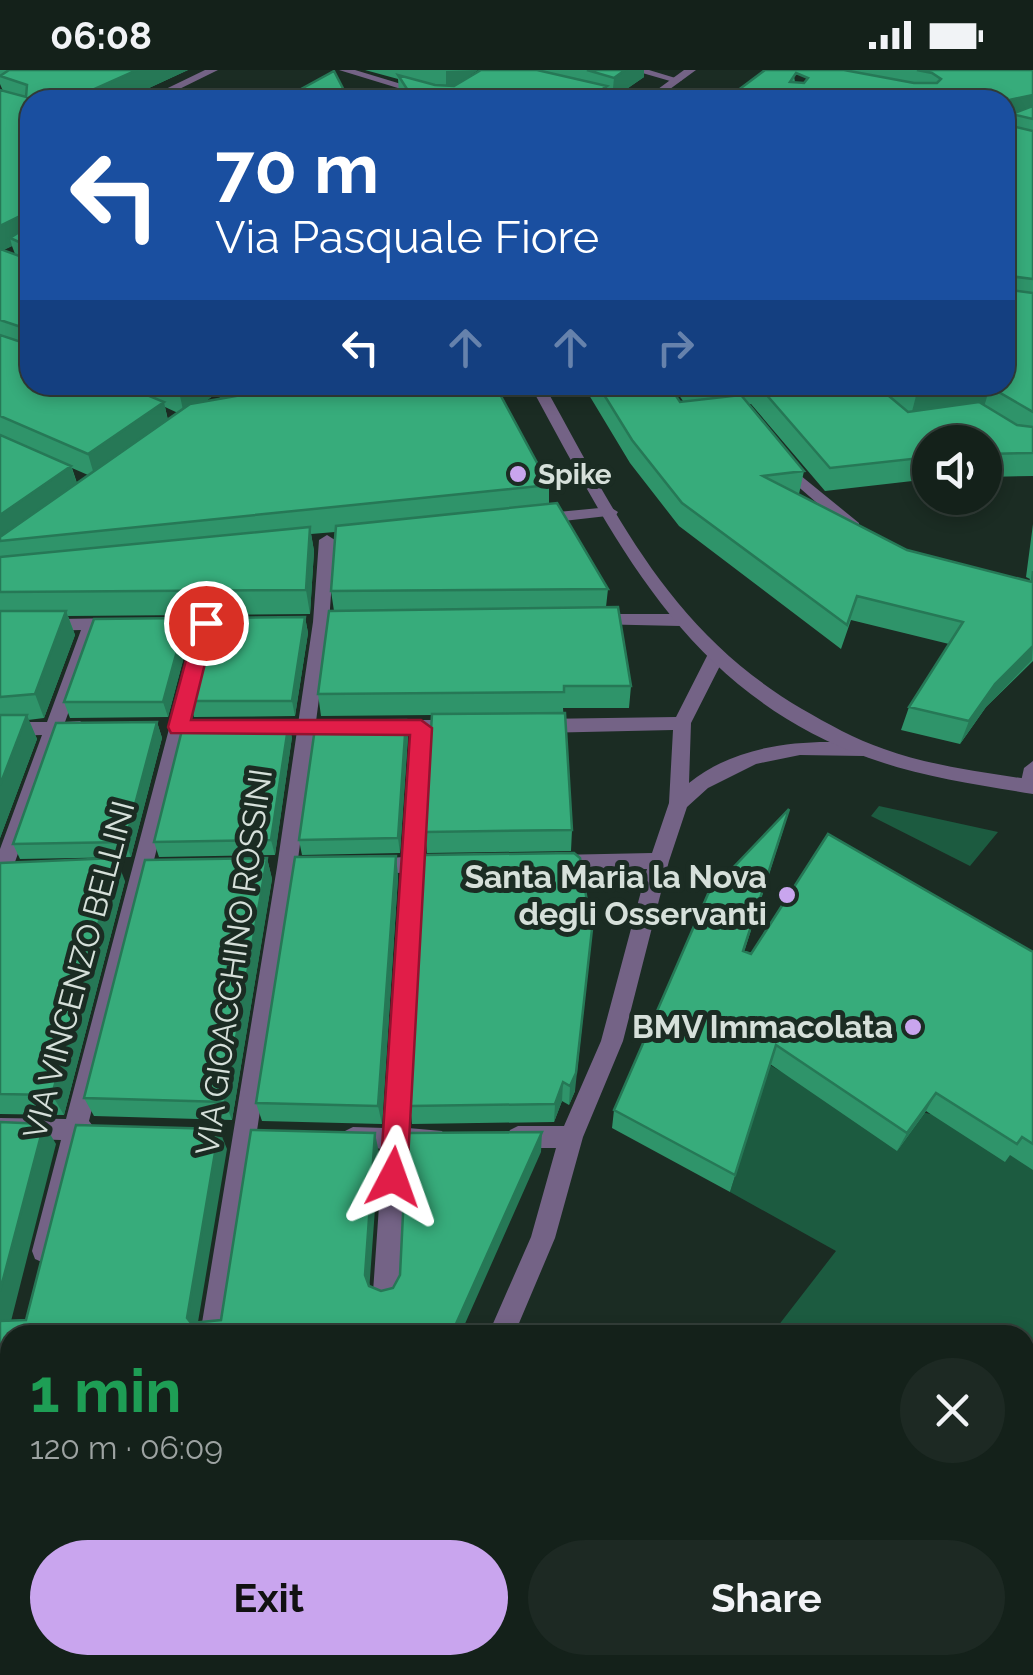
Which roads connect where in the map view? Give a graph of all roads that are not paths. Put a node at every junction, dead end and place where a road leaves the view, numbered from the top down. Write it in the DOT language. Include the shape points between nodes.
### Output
graph roads {
  1 [pos="213,70"];
  2 [pos="636,70"];
  3 [pos="690,70"];
  4 [pos="348,71"];
  5 [pos="677,80"];
  6 [pos="336,82"];
  7 [pos="170,90"];
  8 [pos="414,90"];
  9 [pos="662,90"];
  10 [pos="543,395"];
  11 [pos="771,449"];
  12 [pos="610,512"];
  13 [pos="516,521"];
  14 [pos="863,533"];
  15 [pos="327,540"];
  16 [pos="580,620"];
  17 [pos="680,620"];
  18 [pos="206,623"];
  19 [pos="129,624"];
  20 [pos="91,625"];
  21 [pos="0,626"];
  22 [pos="717,654"];
  23 [pos="682,723"];
  24 [pos="480,726"];
  25 [pos="519,726"];
  26 [pos="362,727"];
  27 [pos="53,728"];
  28 [pos="107,728"];
  29 [pos="421,728"];
  30 [pos="0,729"];
  31 [pos="864,750"];
  32 [pos="1032,780"];
  33 [pos="680,803"];
  34 [pos="659,861"];
  35 [pos="527,863"];
  36 [pos="470,864"];
  37 [pos="414,865"];
  38 [pos="341,866"];
  39 [pos="6,872"];
  40 [pos="0,1128"];
  41 [pos="74,1130"];
  42 [pos="111,1131"];
  43 [pos="320,1137"];
  44 [pos="571,1137"];
  45 [pos="454,1138"];
  46 [pos="493,1138"];
  47 [pos="396,1139"];
  48 [pos="36,1279"];
  49 [pos="386,1292"];
  50 [pos="215,1325"];
  51 [pos="505,1325"];
  1 -- 7 [label="street"];
  2 -- 5 [label="street"];
  3 -- 5 [label="street"];
  4 -- 6 [label="street"];
  4 -- 8 [label="street"];
  5 -- 9 [label="street"];
  10 -- 12 [label="street"];
  11 -- 14 [label="street" via="814,498"];
  12 -- 13 [label="street"];
  12 -- 17 [label="street"];
  15 -- 50 [label="street, VIA GIOACCHINO ROSSINI" via="286,867"];
  16 -- 17 [label="street"];
  17 -- 22 [label="street"];
  18 -- 41 [label="street, VIA VINCENZO BELLINI"];
  19 -- 20 [label="street"];
  20 -- 21 [label="street"];
  20 -- 27 [label="street"];
  22 -- 23 [label="street"];
  22 -- 31 [label="street" via="776,699"];
  23 -- 25 [label="street"];
  23 -- 33 [label="street"];
  24 -- 29 [label="street"];
  26 -- 29 [label="street"];
  27 -- 28 [label="street"];
  27 -- 30 [label="street"];
  27 -- 39 [label="street"];
  29 -- 37 [label="street"];
  31 -- 32 [label="street" via="987,778"];
  31 -- 33 [label="street" via="800,748 752,758 701,783"];
  33 -- 34 [label="street"];
  34 -- 35 [label="street"];
  34 -- 44 [label="street" via="612,1041"];
  36 -- 37 [label="street"];
  37 -- 38 [label="street"];
  37 -- 47 [label="street"];
  40 -- 41 [label="street"];
  41 -- 42 [label="street"];
  41 -- 48 [label="street, VIA VINCENZO BELLINI"];
  43 -- 47 [label="street"];
  44 -- 46 [label="street"];
  44 -- 51 [label="street" via="543,1238"];
  45 -- 47 [label="street"];
  47 -- 49 [label="street"];
}
